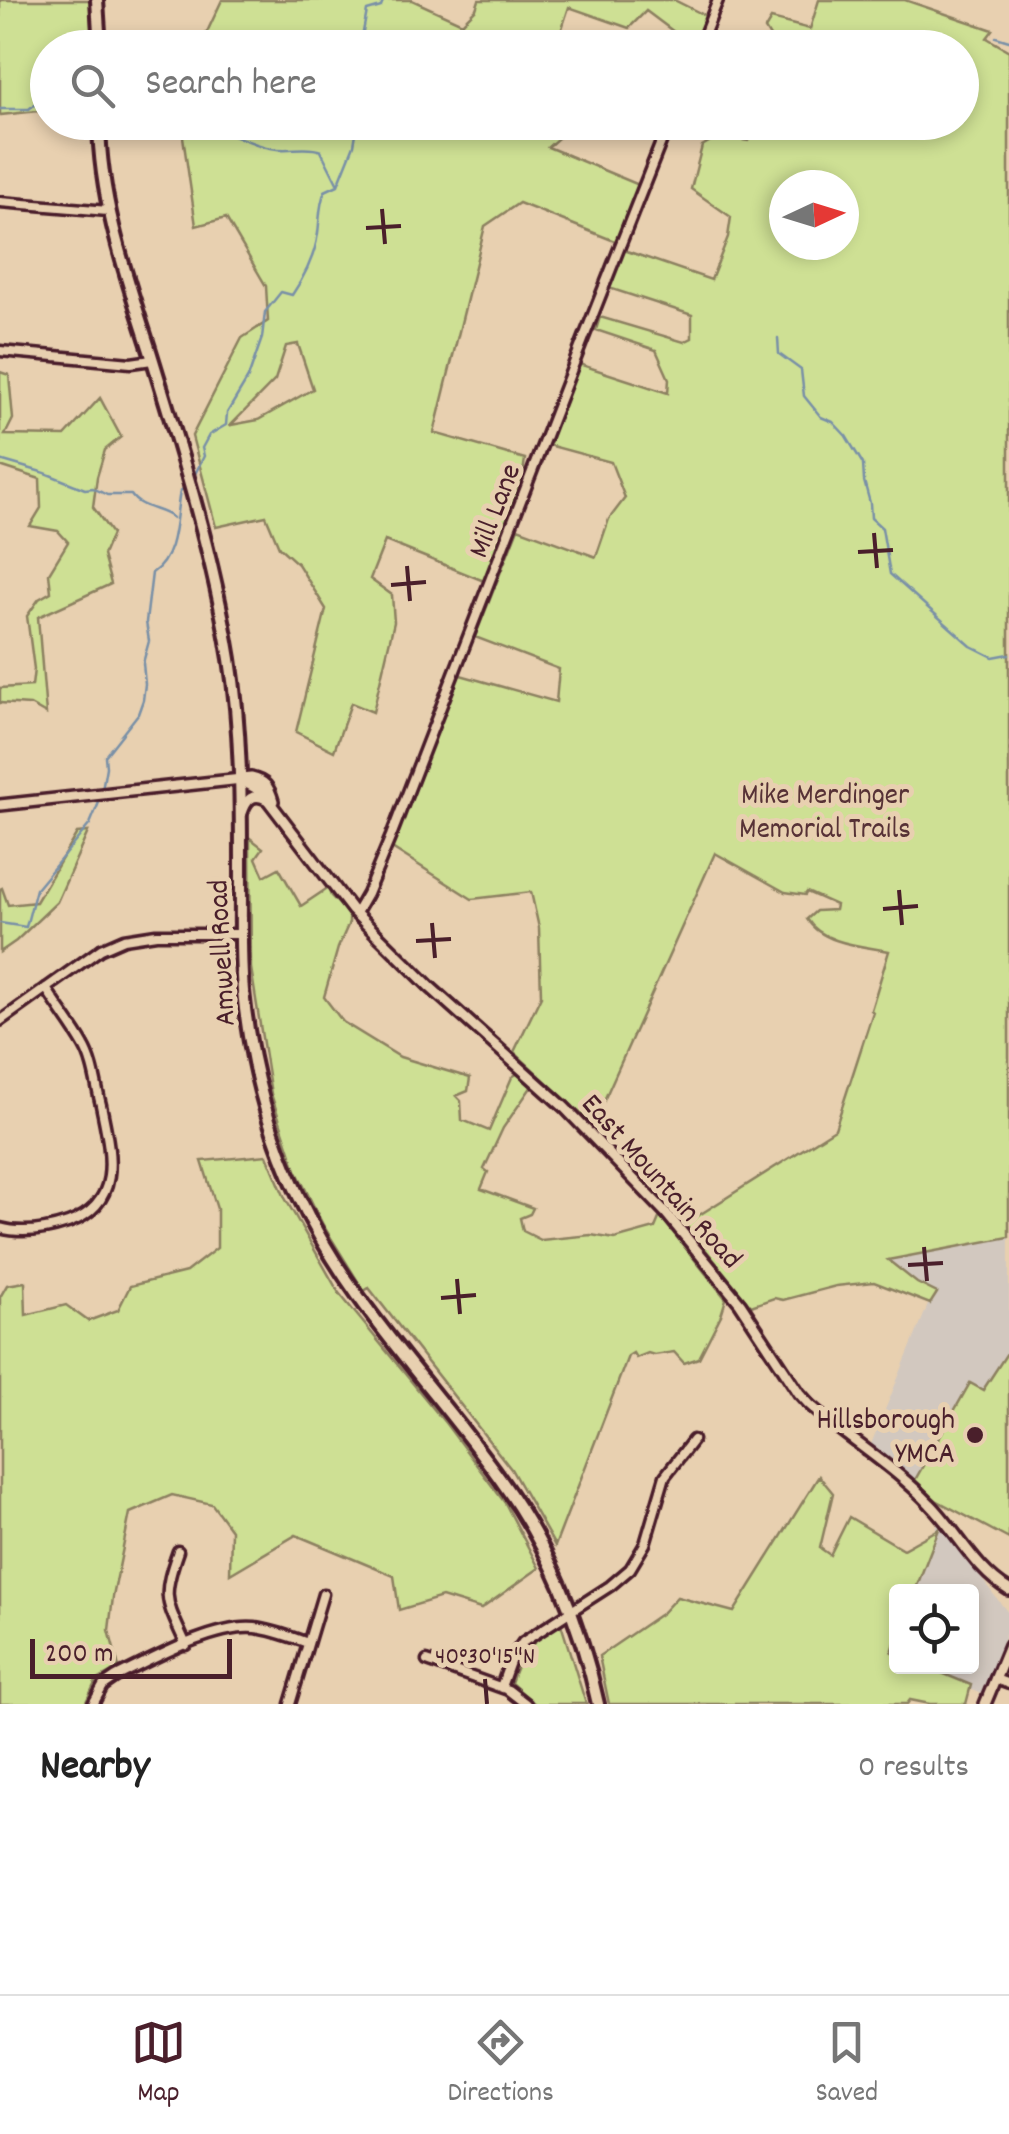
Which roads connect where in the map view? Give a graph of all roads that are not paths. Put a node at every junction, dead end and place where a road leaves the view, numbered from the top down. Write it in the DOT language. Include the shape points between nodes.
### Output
graph roads {
  1 [pos="97,0"];
  2 [pos="718,0"];
  3 [pos="99,30"];
  4 [pos="706,30"];
  5 [pos="100,140"];
  6 [pos="662,140"];
  7 [pos="0,202"];
  8 [pos="108,212"];
  9 [pos="0,351"];
  10 [pos="152,360"];
  11 [pos="241,780"];
  12 [pos="271,803"];
  13 [pos="0,805"];
  14 [pos="241,815"];
  15 [pos="356,913"];
  16 [pos="241,934"];
  17 [pos="46,988"];
  18 [pos="0,1021"];
  19 [pos="0,1228"];
  20 [pos="693,1440"];
  21 [pos="178,1551"];
  22 [pos="1009,1590"];
  23 [pos="323,1594"];
  24 [pos="570,1611"];
  25 [pos="308,1642"];
  26 [pos="186,1645"];
  27 [pos="1009,1646"];
  28 [pos="428,1661"];
  29 [pos="996,1679"];
  30 [pos="1009,1684"];
  31 [pos="500,1687"];
  32 [pos="93,1704"];
  33 [pos="290,1704"];
  34 [pos="526,1704"];
  35 [pos="598,1704"];
  36 [pos="985,1704"];
  1 -- 3 [label="main road"];
  2 -- 4 [label="street"];
  5 -- 8 [label="main road, Amwell Road"];
  6 -- 15 [label="street, Mill Lane"];
  7 -- 8 [label="street"];
  8 -- 10 [label="main road, Amwell Road"];
  9 -- 10 [label="street"];
  10 -- 11 [label="main road, Amwell Road" via="219,602"];
  11 -- 12 [label="street, East Mountain Road" via="262,780"];
  11 -- 13 [label="street"];
  11 -- 14 [label="main road, Amwell Road"];
  12 -- 14 [label="street" via="248,799"];
  12 -- 15 [label="street, East Mountain Road"];
  14 -- 16 [label="main road, Amwell Road"];
  15 -- 22 [label="street, East Mountain Road" via="592,1135 712,1268 809,1404 914,1488 990,1577"];
  16 -- 17 [label="street" via="124,938"];
  16 -- 24 [label="main road, Amwell Road" via="252,1056 296,1192 354,1294 510,1494"];
  17 -- 18 [label="street"];
  17 -- 19 [label="street" via="86,1048 111,1171 100,1200 73,1221 24,1231"];
  20 -- 24 [label="street" via="665,1476 636,1560"];
  21 -- 26 [label="street" via="166,1592"];
  23 -- 25 [label="street"];
  24 -- 31 [label="street" via="516,1649"];
  24 -- 35 [label="main road, Amwell Road"];
  25 -- 26 [label="street" via="244,1628"];
  25 -- 33 [label="street"];
  26 -- 32 [label="street" via="110,1681"];
  27 -- 29 [label="street"];
  28 -- 31 [label="street"];
  29 -- 30 [label="street"];
  29 -- 36 [label="street"];
  31 -- 34 [label="street"];
}
